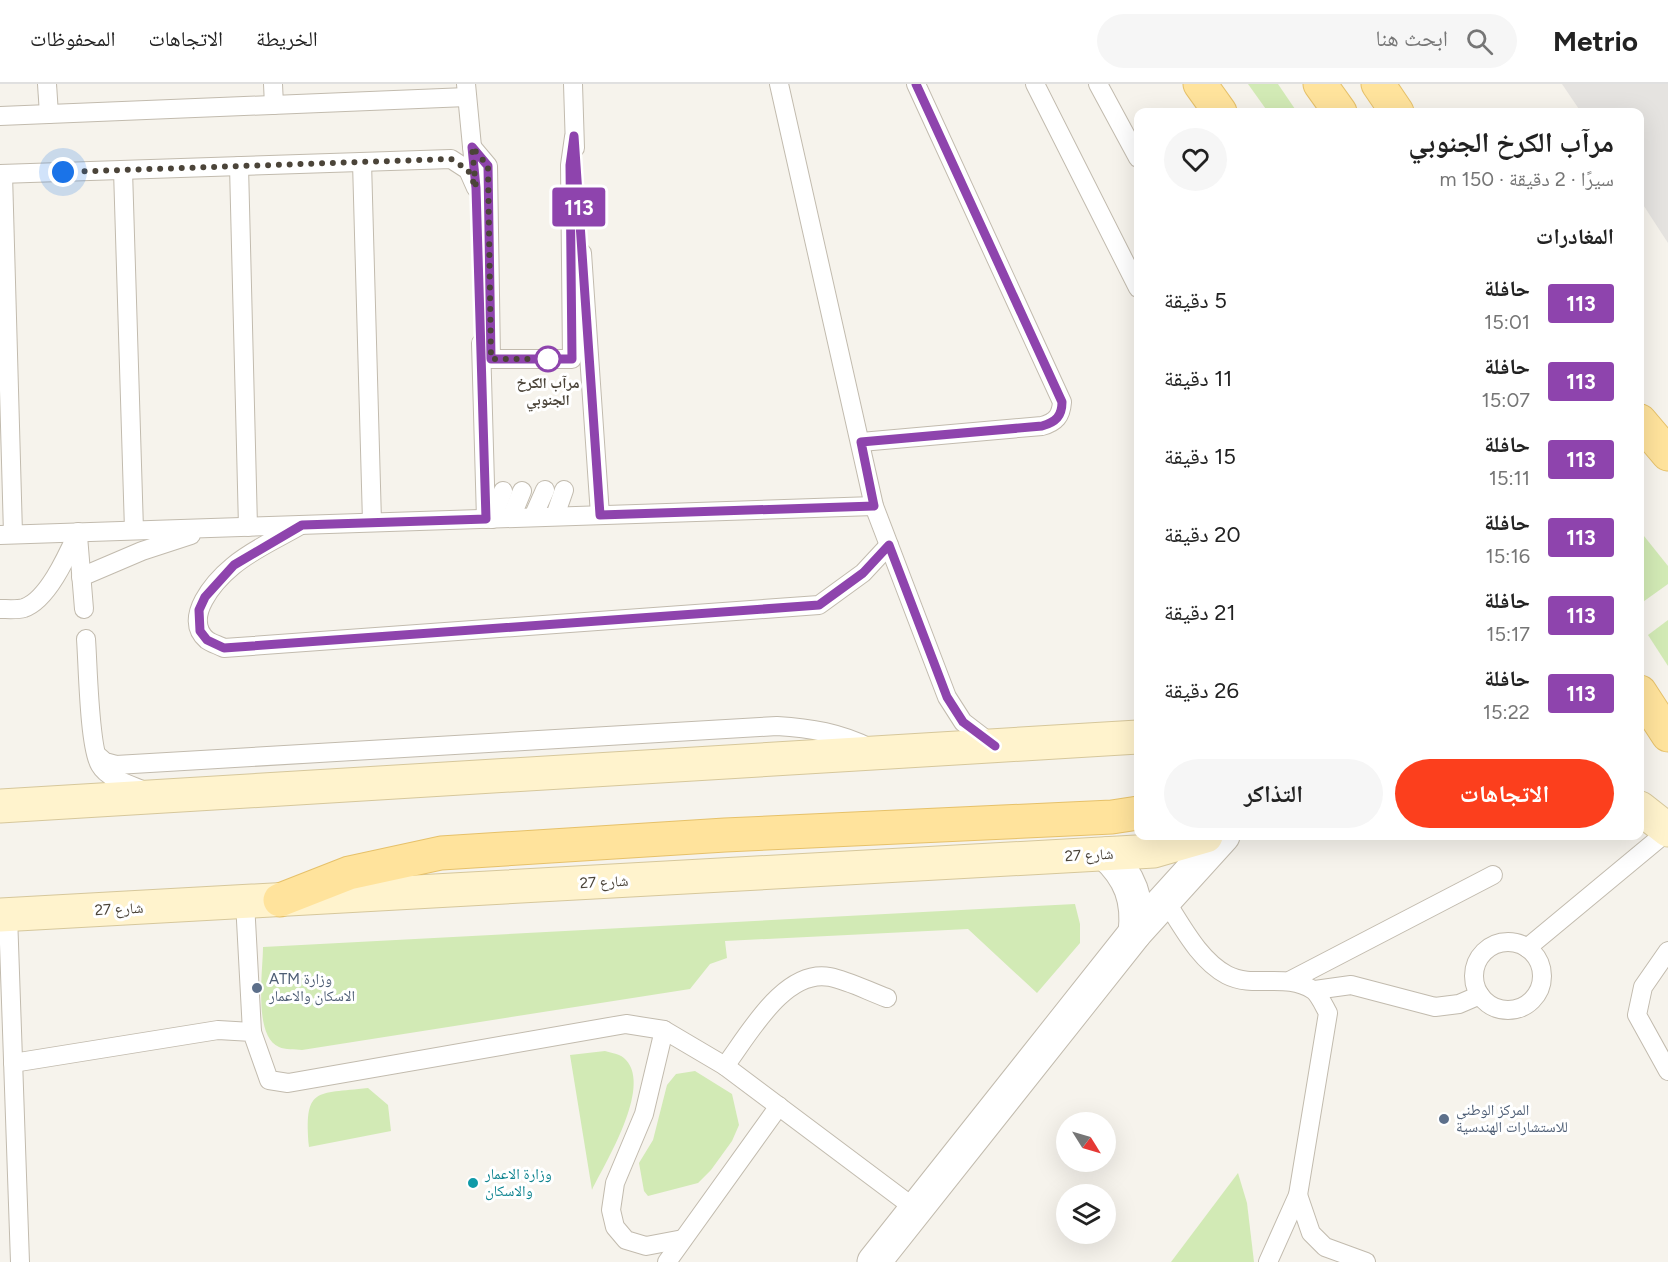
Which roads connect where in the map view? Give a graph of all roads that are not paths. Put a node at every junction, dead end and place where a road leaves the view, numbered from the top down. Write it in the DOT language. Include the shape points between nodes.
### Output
graph roads {
  1 [pos="47,84"];
  2 [pos="273,84"];
  3 [pos="573,84"];
  4 [pos="779,84"];
  5 [pos="916,84"];
  6 [pos="1035,84"];
  7 [pos="1098,84"];
  8 [pos="1200,84"];
  9 [pos="1320,84"];
  10 [pos="1378,84"];
  11 [pos="466,91"];
  12 [pos="274,105"];
  13 [pos="1217,108"];
  14 [pos="1337,108"];
  15 [pos="1394,108"];
  16 [pos="49,114"];
  17 [pos="0,116"];
  18 [pos="574,136"];
  19 [pos="472,147"];
  20 [pos="1134,151"];
  21 [pos="362,162"];
  22 [pos="239,166"];
  23 [pos="123,170"];
  24 [pos="2,174"];
  25 [pos="476,188"];
  26 [pos="1134,280"];
  27 [pos="3,311"];
  28 [pos="5,417"];
  29 [pos="861,442"];
  30 [pos="545,490"];
  31 [pos="564,490"];
  32 [pos="503,491"];
  33 [pos="522,491"];
  34 [pos="874,506"];
  35 [pos="600,515"];
  36 [pos="555,516"];
  37 [pos="533,517"];
  38 [pos="496,518"];
  39 [pos="372,522"];
  40 [pos="302,525"];
  41 [pos="248,527"];
  42 [pos="211,528"];
  43 [pos="134,530"];
  44 [pos="78,532"];
  45 [pos="7,535"];
  46 [pos="889,545"];
  47 [pos="81,577"];
  48 [pos="0,609"];
  49 [pos="84,609"];
  50 [pos="86,639"];
  51 [pos="1644,698"];
  52 [pos="1668,735"];
  53 [pos="1134,737"];
  54 [pos="995,746"];
  55 [pos="880,753"];
  56 [pos="97,755"];
  57 [pos="157,797"];
  58 [pos="0,806"];
  59 [pos="1644,811"];
  60 [pos="1134,814"];
  61 [pos="1668,830"];
  62 [pos="1192,840"];
  63 [pos="1219,840"];
  64 [pos="1106,854"];
  65 [pos="1493,874"];
  66 [pos="280,900"];
  67 [pos="1165,900"];
  68 [pos="245,902"];
  69 [pos="4,915"];
  70 [pos="1136,933"];
  71 [pos="1527,948"];
  72 [pos="1668,951"];
  73 [pos="1291,980"];
  74 [pos="1315,990"];
  75 [pos="1480,995"];
  76 [pos="887,998"];
  77 [pos="664,1030"];
  78 [pos="252,1032"];
  79 [pos="13,1063"];
  80 [pos="725,1066"];
  81 [pos="1668,1071"];
  82 [pos="779,1106"];
  83 [pos="1298,1195"];
  84 [pos="917,1210"];
  85 [pos="683,1239"];
  86 [pos="20,1262"];
  87 [pos="667,1262"];
  88 [pos="874,1262"];
  89 [pos="1268,1262"];
  90 [pos="1366,1262"];
  1 -- 16 [label="lane"];
  2 -- 12 [label="lane"];
  3 -- 18 [label="lane"];
  4 -- 29 [label="lane"];
  5 -- 29 [label="lane" via="1059,394 1062,410 1055,421 1042,426"];
  6 -- 26 [label="lane"];
  7 -- 20 [label="lane"];
  8 -- 13 [label="main road"];
  9 -- 14 [label="main road"];
  10 -- 15 [label="main road"];
  11 -- 12 [label="lane"];
  11 -- 19 [label="lane"];
  12 -- 16 [label="lane"];
  16 -- 17 [label="lane"];
  18 -- 19 [label="lane" via="570,165 572,359 491,359 488,166"];
  18 -- 35 [label="lane"];
  19 -- 25 [label="lane"];
  21 -- 22 [label="lane"];
  21 -- 25 [label="lane" via="451,159 468,170"];
  21 -- 39 [label="lane"];
  22 -- 23 [label="lane"];
  22 -- 41 [label="lane"];
  23 -- 24 [label="lane"];
  23 -- 43 [label="lane"];
  24 -- 27 [label="lane"];
  25 -- 38 [label="lane"];
  27 -- 28 [label="lane"];
  28 -- 45 [label="lane"];
  29 -- 34 [label="lane"];
  30 -- 37 [label="lane"];
  31 -- 36 [label="lane"];
  32 -- 38 [label="lane"];
  33 -- 38 [label="lane"];
  34 -- 35 [label="lane"];
  34 -- 46 [label="lane"];
  35 -- 36 [label="lane"];
  36 -- 37 [label="lane"];
  37 -- 38 [label="lane"];
  38 -- 39 [label="lane"];
  39 -- 40 [label="lane"];
  40 -- 41 [label="lane"];
  40 -- 46 [label="lane" via="234,565 213,588 199,610 200,631 207,640 224,648 819,605 863,573"];
  41 -- 42 [label="lane"];
  42 -- 43 [label="lane"];
  42 -- 47 [label="lane" via="142,550"];
  43 -- 44 [label="lane"];
  44 -- 45 [label="lane"];
  44 -- 47 [label="lane"];
  44 -- 48 [label="lane" via="45,591 24,608"];
  46 -- 54 [label="lane" via="947,697 963,722"];
  47 -- 49 [label="lane"];
  50 -- 56 [label="lane"];
  51 -- 52 [label="main road"];
  53 -- 54 [label="main road"];
  54 -- 55 [label="main road"];
  55 -- 56 [label="lane" via="850,738 812,728 777,726 116,765"];
  55 -- 57 [label="main road"];
  56 -- 57 [label="lane" via="108,773"];
  57 -- 58 [label="main road"];
  59 -- 61 [label="main road"];
  60 -- 66 [label="main road" via="441,853 349,873"];
  61 -- 71 [label="lane"];
  62 -- 64 [label="main road, شارع 27" via="1154,851"];
  63 -- 67 [label="street"];
  64 -- 66 [label="main road, شارع 27"];
  64 -- 70 [label="street" via="1132,889"];
  65 -- 73 [label="lane"];
  66 -- 68 [label="main road, شارع 27"];
  67 -- 70 [label="street"];
  67 -- 73 [label="lane" via="1201,954 1226,975 1242,980"];
  68 -- 69 [label="main road, شارع 27"];
  68 -- 78 [label="lane"];
  69 -- 79 [label="lane"];
  70 -- 84 [label="street"];
  71 -- 75 [label="lane" via="1502,943 1480,957 1475,969"];
  71 -- 75 [label="lane" via="1537,957 1542,983 1527,1005 1501,1010"];
  72 -- 81 [label="lane" via="1643,987 1638,1015"];
  73 -- 74 [label="lane"];
  74 -- 75 [label="lane" via="1351,985 1435,1007 1459,1004"];
  74 -- 83 [label="lane" via="1328,1013"];
  76 -- 80 [label="lane" via="828,977 802,980 777,996"];
  77 -- 78 [label="lane" via="626,1024 288,1083 268,1080"];
  77 -- 80 [label="lane"];
  77 -- 85 [label="lane" via="644,1113 615,1183 611,1210 615,1227 626,1240 646,1246"];
  78 -- 79 [label="lane" via="218,1030"];
  79 -- 86 [label="lane"];
  80 -- 82 [label="lane"];
  82 -- 84 [label="lane"];
  82 -- 85 [label="lane"];
  83 -- 89 [label="lane"];
  83 -- 90 [label="lane" via="1311,1233 1325,1247"];
  84 -- 88 [label="street"];
  85 -- 87 [label="lane"];
}
